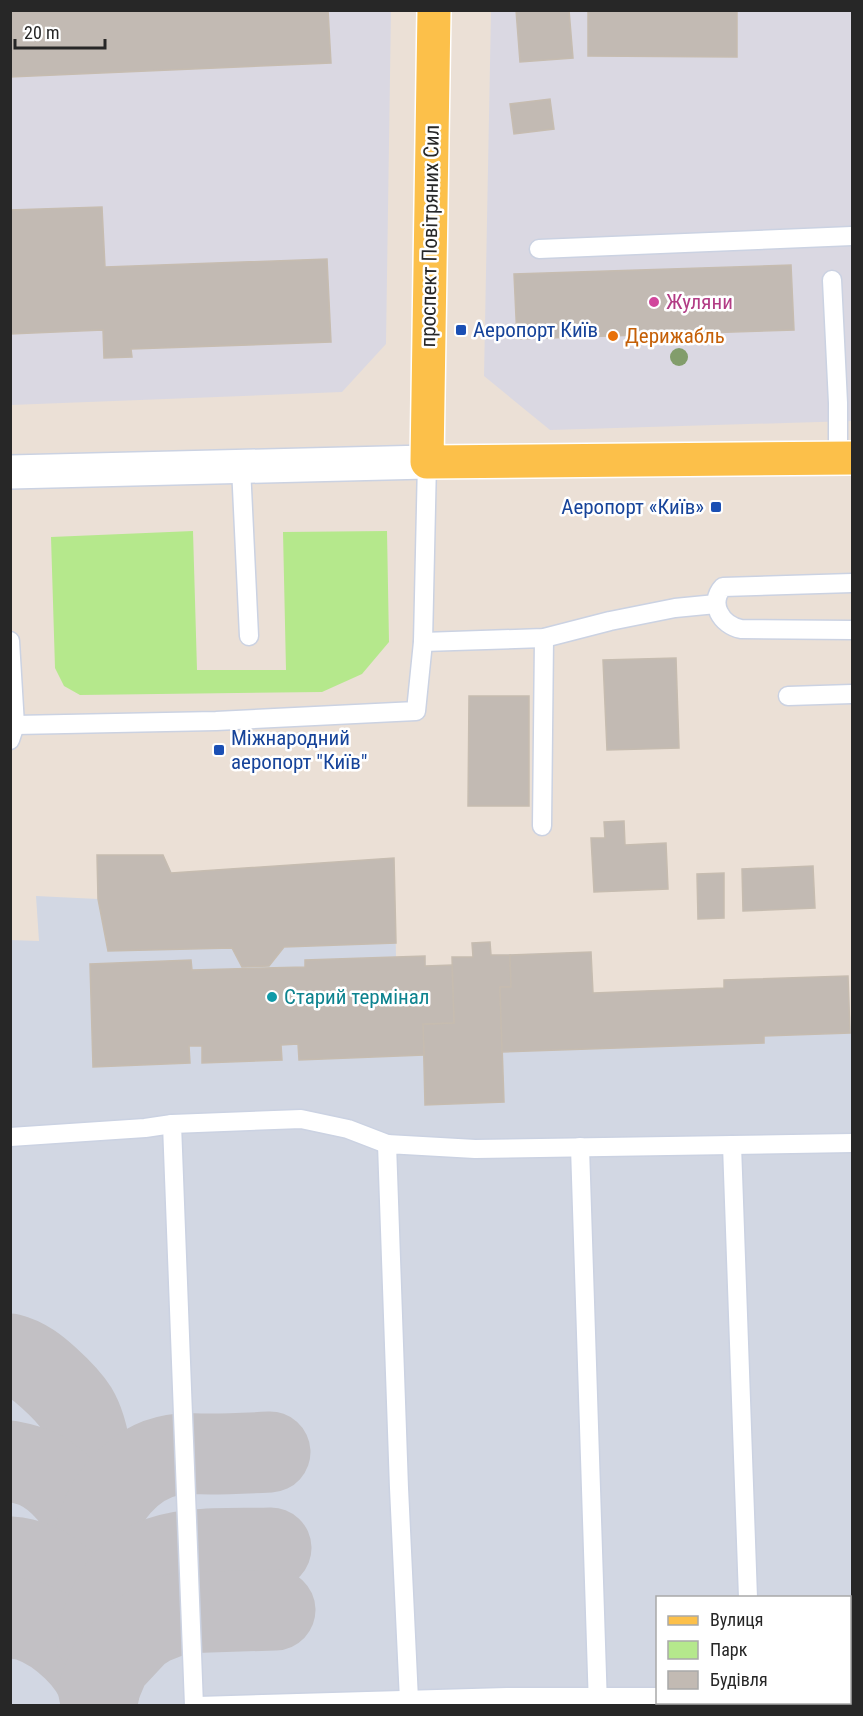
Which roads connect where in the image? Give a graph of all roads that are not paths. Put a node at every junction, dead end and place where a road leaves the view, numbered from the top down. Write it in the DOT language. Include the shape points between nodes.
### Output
graph roads {
  1 [pos="434,10"];
  2 [pos="852,236"];
  3 [pos="539,249"];
  4 [pos="832,280"];
  5 [pos="845,458"];
  6 [pos="427,462"];
  7 [pos="241,467"];
  8 [pos="10,472"];
  9 [pos="852,583"];
  10 [pos="716,604"];
  11 [pos="852,630"];
  12 [pos="249,636"];
  13 [pos="544,638"];
  14 [pos="10,641"];
  15 [pos="423,642"];
  16 [pos="852,694"];
  17 [pos="788,696"];
  18 [pos="13,732"];
  19 [pos="542,826"];
  20 [pos="172,1124"];
  21 [pos="10,1137"];
  22 [pos="852,1143"];
  23 [pos="387,1144"];
  24 [pos="732,1145"];
  25 [pos="580,1147"];
  26 [pos="748,1596"];
  27 [pos="656,1697"];
  28 [pos="409,1700"];
  29 [pos="598,1701"];
  30 [pos="196,1706"];
  1 -- 6 [label="main road, проспект Повітряних Сил"];
  2 -- 3 [label="lane"];
  4 -- 5 [label="lane"];
  5 -- 6 [label="main road"];
  6 -- 7 [label="street"];
  6 -- 15 [label="lane"];
  7 -- 8 [label="street"];
  7 -- 12 [label="lane"];
  9 -- 10 [label="lane" via="723,586"];
  10 -- 11 [label="lane" via="723,620 741,629"];
  10 -- 13 [label="lane" via="675,608"];
  13 -- 15 [label="lane"];
  13 -- 19 [label="lane"];
  14 -- 18 [label="lane"];
  15 -- 18 [label="lane" via="416,711"];
  16 -- 17 [label="lane"];
  20 -- 21 [label="lane"];
  20 -- 23 [label="lane" via="301,1119 348,1129"];
  20 -- 30 [label="lane"];
  22 -- 24 [label="lane"];
  23 -- 25 [label="lane" via="475,1149"];
  23 -- 28 [label="lane"];
  24 -- 25 [label="lane"];
  24 -- 26 [label="lane"];
  25 -- 29 [label="lane"];
  27 -- 29 [label="lane"];
  28 -- 29 [label="lane"];
  28 -- 30 [label="lane"];
}
